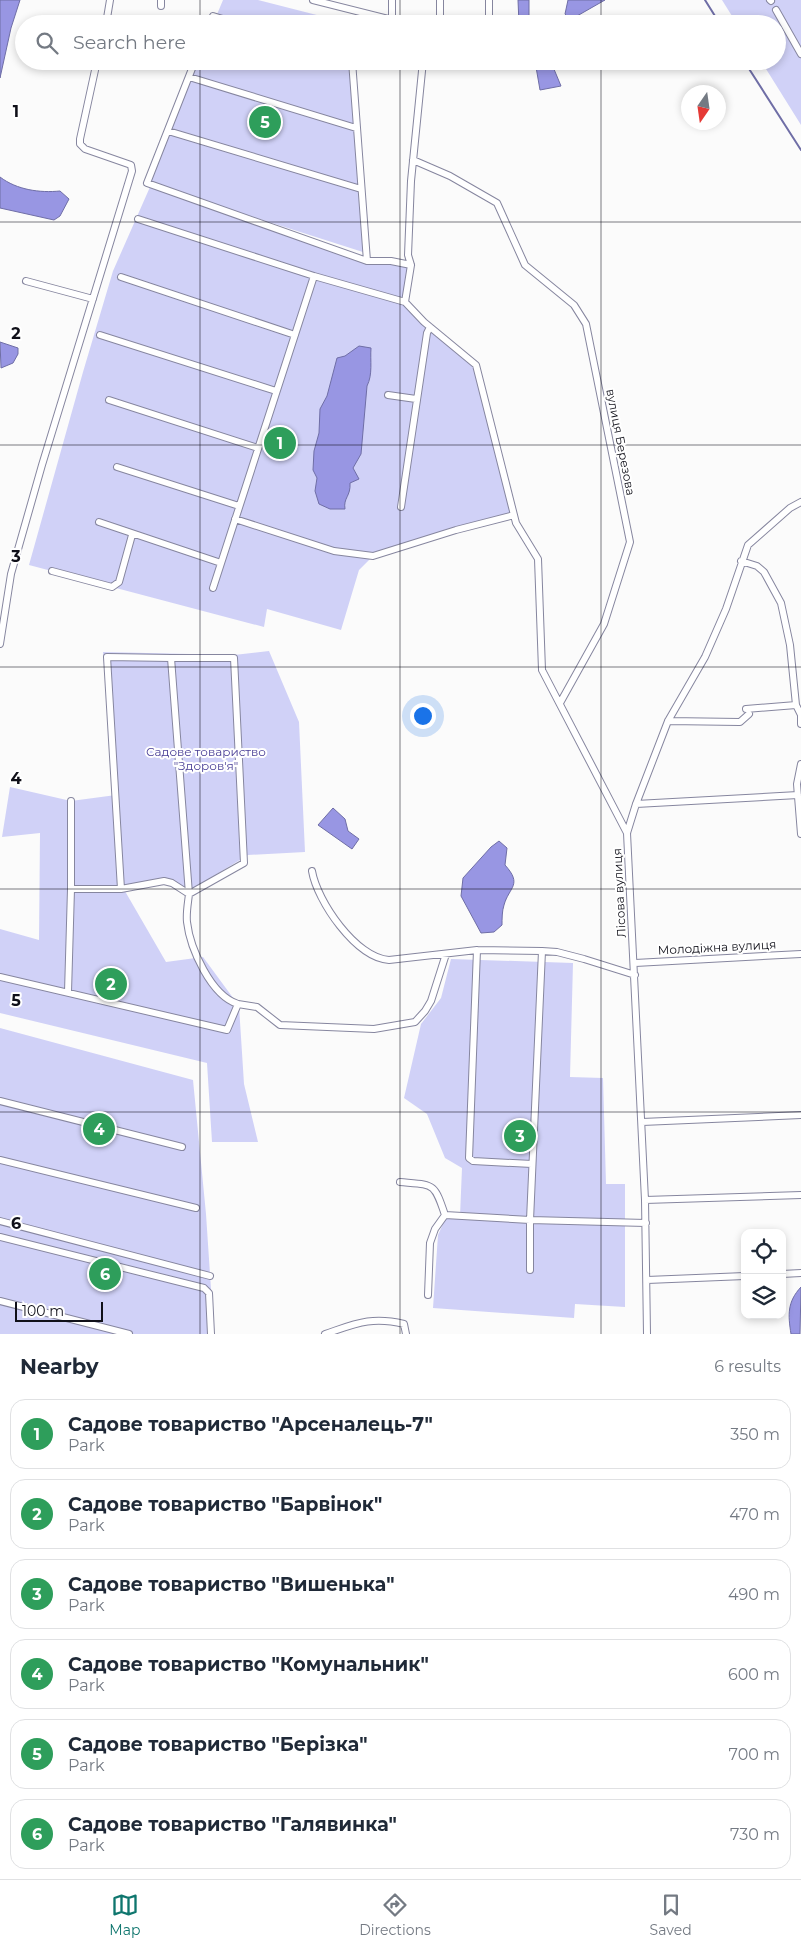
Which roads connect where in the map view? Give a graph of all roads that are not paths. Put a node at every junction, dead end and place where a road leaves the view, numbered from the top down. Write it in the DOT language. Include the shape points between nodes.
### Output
graph roads {
  1 [pos="110,0"];
  2 [pos="313,0"];
  3 [pos="392,0"];
  4 [pos="440,0"];
  5 [pos="489,0"];
  6 [pos="343,4"];
  7 [pos="776,10"];
  8 [pos="108,15"];
  9 [pos="377,15"];
  10 [pos="392,15"];
  11 [pos="440,15"];
  12 [pos="489,15"];
  13 [pos="779,15"];
  14 [pos="786,28"];
  15 [pos="801,54"];
  16 [pos="95,70"];
  17 [pos="192,70"];
  18 [pos="353,70"];
  19 [pos="422,70"];
  20 [pos="189,77"];
  21 [pos="356,128"];
  22 [pos="168,131"];
  23 [pos="413,160"];
  24 [pos="361,189"];
  25 [pos="138,219"];
  26 [pos="367,261"];
  27 [pos="410,265"];
  28 [pos="314,276"];
  29 [pos="121,277"];
  30 [pos="26,280"];
  31 [pos="92,299"];
  32 [pos="405,302"];
  33 [pos="430,327"];
  34 [pos="100,335"];
  35 [pos="295,335"];
  36 [pos="276,391"];
  37 [pos="388,395"];
  38 [pos="416,398"];
  39 [pos="109,400"];
  40 [pos="258,448"];
  41 [pos="117,467"];
  42 [pos="801,502"];
  43 [pos="239,506"];
  44 [pos="401,507"];
  45 [pos="514,515"];
  46 [pos="235,519"];
  47 [pos="99,522"];
  48 [pos="132,534"];
  49 [pos="741,561"];
  50 [pos="221,563"];
  51 [pos="52,571"];
  52 [pos="213,588"];
  53 [pos="0,644"];
  54 [pos="171,658"];
  55 [pos="560,703"];
  56 [pos="796,705"];
  57 [pos="668,720"];
  58 [pos="801,724"];
  59 [pos="801,764"];
  60 [pos="798,795"];
  61 [pos="70,801"];
  62 [pos="636,804"];
  63 [pos="627,833"];
  64 [pos="801,834"];
  65 [pos="312,871"];
  66 [pos="71,889"];
  67 [pos="121,889"];
  68 [pos="189,894"];
  69 [pos="477,950"];
  70 [pos="542,951"];
  71 [pos="446,954"];
  72 [pos="801,954"];
  73 [pos="635,963"];
  74 [pos="635,975"];
  75 [pos="0,977"];
  76 [pos="68,992"];
  77 [pos="238,1004"];
  78 [pos="0,1101"];
  79 [pos="801,1115"];
  80 [pos="642,1122"];
  81 [pos="182,1147"];
  82 [pos="0,1160"];
  83 [pos="532,1164"];
  84 [pos="400,1182"];
  85 [pos="801,1194"];
  86 [pos="645,1200"];
  87 [pos="196,1208"];
  88 [pos="445,1215"];
  89 [pos="530,1220"];
  90 [pos="0,1221"];
  91 [pos="646,1223"];
  92 [pos="0,1236"];
  93 [pos="530,1270"];
  94 [pos="801,1273"];
  95 [pos="786,1274"];
  96 [pos="210,1276"];
  97 [pos="741,1276"];
  98 [pos="647,1280"];
  99 [pos="428,1295"];
  100 [pos="0,1301"];
  101 [pos="129,1334"];
  102 [pos="211,1334"];
  103 [pos="325,1334"];
  104 [pos="406,1334"];
  105 [pos="647,1334"];
  1 -- 8 [label="street"];
  2 -- 6 [label="street"];
  3 -- 10 [label="street"];
  4 -- 11 [label="street"];
  5 -- 12 [label="street"];
  6 -- 9 [label="street"];
  7 -- 13 [label="street"];
  14 -- 15 [label="street"];
  16 -- 31 [label="street" via="80,144 85,149 131,165 132,171"];
  17 -- 20 [label="street"];
  18 -- 21 [label="street"];
  19 -- 23 [label="street"];
  20 -- 21 [label="street"];
  20 -- 22 [label="street"];
  21 -- 24 [label="street"];
  22 -- 24 [label="street"];
  22 -- 26 [label="street" via="147,183"];
  23 -- 27 [label="street"];
  23 -- 55 [label="street, вулиця Березова" via="450,176 497,203 525,265 574,305 586,324 630,542 604,624"];
  24 -- 26 [label="street"];
  25 -- 28 [label="street"];
  26 -- 27 [label="street"];
  27 -- 32 [label="street"];
  28 -- 32 [label="street"];
  28 -- 35 [label="street"];
  29 -- 35 [label="street"];
  30 -- 31 [label="street"];
  31 -- 53 [label="street" via="12,574"];
  32 -- 33 [label="street"];
  33 -- 38 [label="street" via="426,333"];
  33 -- 45 [label="street" via="476,365"];
  34 -- 36 [label="street"];
  35 -- 36 [label="street"];
  36 -- 40 [label="street"];
  37 -- 38 [label="street"];
  38 -- 44 [label="street"];
  39 -- 40 [label="street"];
  40 -- 43 [label="street"];
  41 -- 43 [label="street"];
  42 -- 49 [label="street, Лісова вулиця" via="748,545"];
  43 -- 46 [label="street"];
  45 -- 46 [label="street" via="373,556 334,551"];
  45 -- 55 [label="street" via="538,559 542,670"];
  46 -- 50 [label="street"];
  47 -- 48 [label="street"];
  48 -- 50 [label="street"];
  48 -- 51 [label="street" via="119,582 112,587"];
  49 -- 56 [label="street" via="764,572 781,603 790,645"];
  49 -- 57 [label="street, Лісова вулиця" via="726,610 705,657"];
  50 -- 52 [label="street"];
  54 -- 67 [label="street" via="107,657"];
  54 -- 68 [label="street"];
  54 -- 68 [label="street" via="234,658 244,863"];
  55 -- 63 [label="street"];
  56 -- 57 [label="street" via="747,712 740,722"];
  56 -- 58 [label="street"];
  57 -- 62 [label="street, Лісова вулиця"];
  59 -- 60 [label="street"];
  60 -- 62 [label="street"];
  60 -- 64 [label="street"];
  61 -- 66 [label="street"];
  62 -- 63 [label="street, Лісова вулиця"];
  63 -- 73 [label="street, Лісова вулиця"];
  65 -- 71 [label="street" via="314,883 330,913 348,935 373,956 389,960"];
  66 -- 67 [label="street"];
  66 -- 76 [label="street"];
  67 -- 68 [label="street" via="164,881"];
  68 -- 77 [label="street" via="187,922 198,960 222,996"];
  69 -- 70 [label="street"];
  69 -- 71 [label="street"];
  69 -- 83 [label="street" via="469,1158 473,1161"];
  70 -- 74 [label="street" via="557,952"];
  70 -- 83 [label="street"];
  71 -- 77 [label="street" via="431,1001 415,1022 374,1030 280,1025 257,1007"];
  72 -- 73 [label="street, Молодіжна вулиця"];
  73 -- 74 [label="street, Лісова вулиця"];
  74 -- 80 [label="street, Лісова вулиця"];
  75 -- 76 [label="street"];
  76 -- 77 [label="street" via="226,1030"];
  78 -- 81 [label="street"];
  79 -- 80 [label="street"];
  80 -- 86 [label="street, Лісова вулиця"];
  82 -- 87 [label="street"];
  83 -- 89 [label="street"];
  84 -- 88 [label="street" via="427,1184 437,1192"];
  85 -- 86 [label="street"];
  86 -- 91 [label="street, Лісова вулиця"];
  88 -- 89 [label="street"];
  88 -- 99 [label="street" via="430,1243"];
  89 -- 91 [label="street"];
  89 -- 93 [label="street"];
  90 -- 96 [label="street"];
  91 -- 98 [label="street, Лісова вулиця"];
  92 -- 102 [label="street" via="204,1288 209,1293"];
  94 -- 95 [label="street"];
  97 -- 98 [label="street"];
  98 -- 105 [label="street, Лісова вулиця"];
  100 -- 101 [label="street"];
  103 -- 104 [label="street" via="371,1321 404,1324"];
}
